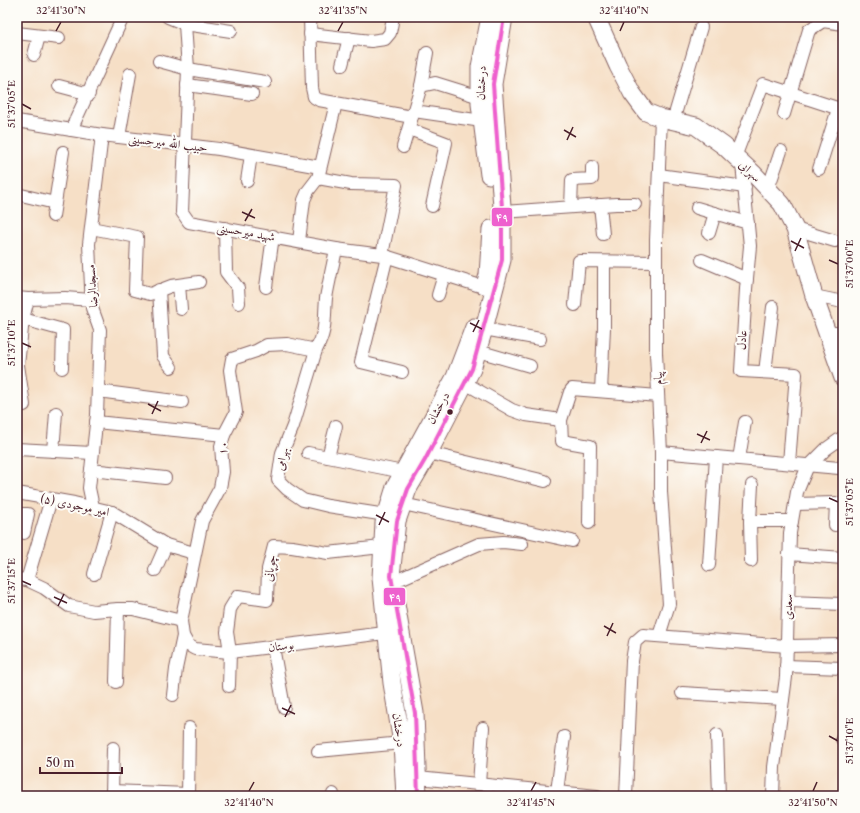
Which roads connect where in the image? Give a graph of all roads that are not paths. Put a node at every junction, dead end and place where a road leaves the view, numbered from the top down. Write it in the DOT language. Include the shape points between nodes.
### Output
graph roads {
  1 [pos="123,17"];
  2 [pos="168,17"];
  3 [pos="310,17"];
  4 [pos="394,17"];
  5 [pos="490,17"];
  6 [pos="504,17"];
  7 [pos="596,17"];
  8 [pos="186,20"];
  9 [pos="843,24"];
  10 [pos="701,27"];
  11 [pos="231,31"];
  12 [pos="17,33"];
  13 [pos="310,34"];
  14 [pos="39,36"];
  15 [pos="59,38"];
  16 [pos="349,38"];
  17 [pos="427,53"];
  18 [pos="34,55"];
  19 [pos="159,61"];
  20 [pos="342,65"];
  21 [pos="188,69"];
  22 [pos="130,74"];
  23 [pos="265,82"];
  24 [pos="187,85"];
  25 [pos="59,86"];
  26 [pos="421,86"];
  27 [pos="791,93"];
  28 [pos="88,94"];
  29 [pos="252,94"];
  30 [pos="480,97"];
  31 [pos="336,103"];
  32 [pos="841,110"];
  33 [pos="784,114"];
  34 [pos="412,119"];
  35 [pos="667,119"];
  36 [pos="17,121"];
  37 [pos="482,121"];
  38 [pos="71,130"];
  39 [pos="102,135"];
  40 [pos="119,137"];
  41 [pos="185,145"];
  42 [pos="404,147"];
  43 [pos="781,151"];
  44 [pos="63,152"];
  45 [pos="251,155"];
  46 [pos="739,160"];
  47 [pos="592,167"];
  48 [pos="819,169"];
  49 [pos="319,172"];
  50 [pos="658,175"];
  51 [pos="247,181"];
  52 [pos="745,187"];
  53 [pos="768,189"];
  54 [pos="17,194"];
  55 [pos="55,203"];
  56 [pos="635,204"];
  57 [pos="600,205"];
  58 [pos="432,206"];
  59 [pos="571,207"];
  60 [pos="697,208"];
  61 [pos="502,212"];
  62 [pos="715,213"];
  63 [pos="53,216"];
  64 [pos="748,223"];
  65 [pos="91,228"];
  66 [pos="225,228"];
  67 [pos="795,229"];
  68 [pos="709,233"];
  69 [pos="603,234"];
  70 [pos="273,236"];
  71 [pos="298,241"];
  72 [pos="835,241"];
  73 [pos="336,248"];
  74 [pos="385,255"];
  75 [pos="702,260"];
  76 [pos="604,262"];
  77 [pos="656,262"];
  78 [pos="444,275"];
  79 [pos="747,279"];
  80 [pos="199,282"];
  81 [pos="179,285"];
  82 [pos="266,287"];
  83 [pos="159,290"];
  84 [pos="489,290"];
  85 [pos="438,295"];
  86 [pos="814,296"];
  87 [pos="22,299"];
  88 [pos="92,300"];
  89 [pos="239,302"];
  90 [pos="843,302"];
  91 [pos="575,305"];
  92 [pos="773,307"];
  93 [pos="181,309"];
  94 [pos="23,319"];
  95 [pos="484,329"];
  96 [pos="826,332"];
  97 [pos="843,334"];
  98 [pos="540,339"];
  99 [pos="19,340"];
  100 [pos="316,350"];
  101 [pos="478,351"];
  102 [pos="530,366"];
  103 [pos="171,367"];
  104 [pos="62,368"];
  105 [pos="402,372"];
  106 [pos="765,372"];
  107 [pos="843,378"];
  108 [pos="465,383"];
  109 [pos="98,391"];
  110 [pos="601,391"];
  111 [pos="658,396"];
  112 [pos="182,402"];
  113 [pos="24,405"];
  114 [pos="56,413"];
  115 [pos="561,420"];
  116 [pos="96,422"];
  117 [pos="745,422"];
  118 [pos="336,426"];
  119 [pos="224,435"];
  120 [pos="843,436"];
  121 [pos="17,449"];
  122 [pos="53,451"];
  123 [pos="661,452"];
  124 [pos="92,453"];
  125 [pos="308,453"];
  126 [pos="429,453"];
  127 [pos="328,457"];
  128 [pos="716,457"];
  129 [pos="739,459"];
  130 [pos="789,463"];
  131 [pos="810,465"];
  132 [pos="839,468"];
  133 [pos="91,470"];
  134 [pos="403,472"];
  135 [pos="165,478"];
  136 [pos="545,481"];
  137 [pos="752,485"];
  138 [pos="17,493"];
  139 [pos="51,499"];
  140 [pos="403,504"];
  141 [pos="795,504"];
  142 [pos="93,507"];
  143 [pos="112,512"];
  144 [pos="17,514"];
  145 [pos="386,514"];
  146 [pos="750,521"];
  147 [pos="792,521"];
  148 [pos="589,523"];
  149 [pos="835,525"];
  150 [pos="24,533"];
  151 [pos="572,541"];
  152 [pos="522,544"];
  153 [pos="166,545"];
  154 [pos="389,546"];
  155 [pos="194,553"];
  156 [pos="789,554"];
  157 [pos="843,558"];
  158 [pos="751,561"];
  159 [pos="709,566"];
  160 [pos="155,570"];
  161 [pos="94,574"];
  162 [pos="22,579"];
  163 [pos="393,582"];
  164 [pos="788,602"];
  165 [pos="843,604"];
  166 [pos="118,609"];
  167 [pos="181,621"];
  168 [pos="394,632"];
  169 [pos="183,636"];
  170 [pos="659,636"];
  171 [pos="843,645"];
  172 [pos="787,646"];
  173 [pos="273,647"];
  174 [pos="230,652"];
  175 [pos="786,666"];
  176 [pos="843,668"];
  177 [pos="116,682"];
  178 [pos="229,686"];
  179 [pos="682,693"];
  180 [pos="173,696"];
  181 [pos="783,699"];
  182 [pos="284,707"];
  183 [pos="189,728"];
  184 [pos="483,728"];
  185 [pos="717,735"];
  186 [pos="564,737"];
  187 [pos="402,743"];
  188 [pos="113,748"];
  189 [pos="318,751"];
  190 [pos="418,778"];
  191 [pos="479,784"];
  192 [pos="557,792"];
  193 [pos="112,793"];
  194 [pos="535,793"];
  195 [pos="188,795"];
  196 [pos="405,796"];
  197 [pos="418,796"];
  198 [pos="597,796"];
  199 [pos="626,796"];
  200 [pos="719,796"];
  201 [pos="773,796"];
  1 -- 28 [label="street"];
  2 -- 8 [label="street"];
  3 -- 13 [label="street"];
  4 -- 16 [label="street" via="390,33 384,40"];
  5 -- 30 [label="main road, درخشان" via="480,67"];
  6 -- 61 [label="main road, درخشان" via="493,84"];
  7 -- 35 [label="main road, سهرابی" via="632,93 646,112"];
  8 -- 11 [label="street"];
  8 -- 21 [label="street, شهید میرحسینی"];
  9 -- 27 [label="street" via="822,21 809,30"];
  10 -- 35 [label="street, پیام"];
  12 -- 14 [label="street"];
  13 -- 16 [label="street"];
  13 -- 31 [label="street" via="314,97"];
  14 -- 15 [label="street"];
  14 -- 18 [label="street"];
  16 -- 20 [label="street"];
  17 -- 26 [label="street"];
  19 -- 21 [label="street"];
  21 -- 23 [label="street"];
  21 -- 24 [label="street, شهید میرحسینی"];
  22 -- 40 [label="street"];
  24 -- 29 [label="street"];
  24 -- 41 [label="street, شهید میرحسینی"];
  25 -- 28 [label="street"];
  26 -- 30 [label="street" via="435,83"];
  26 -- 34 [label="street"];
  27 -- 32 [label="street"];
  27 -- 33 [label="street"];
  27 -- 46 [label="street" via="763,84"];
  28 -- 38 [label="street"];
  30 -- 37 [label="main road, درخشان"];
  31 -- 34 [label="street"];
  31 -- 49 [label="street"];
  32 -- 48 [label="street"];
  34 -- 37 [label="street"];
  34 -- 42 [label="street"];
  34 -- 58 [label="street" via="446,143"];
  35 -- 46 [label="main road, سهرابی" via="696,126"];
  35 -- 50 [label="street, پیام"];
  36 -- 38 [label="street, حبیب الله میرحسینی"];
  37 -- 84 [label="main road, درخشان" via="492,195"];
  38 -- 39 [label="street, حبیب الله میرحسینی"];
  39 -- 40 [label="street, حبیب الله میرحسینی"];
  39 -- 65 [label="street, مسجدالرضا"];
  40 -- 41 [label="street, حبیب الله میرحسینی"];
  41 -- 45 [label="street, حبیب الله میرحسینی"];
  41 -- 66 [label="street, شهید میرحسینی" via="182,212 189,222"];
  43 -- 53 [label="street"];
  44 -- 55 [label="street"];
  45 -- 49 [label="street, حبیب الله میرحسینی"];
  45 -- 51 [label="street"];
  46 -- 52 [label="street, عادل"];
  46 -- 53 [label="main road, سهرابی"];
  47 -- 59 [label="street" via="592,179 572,180"];
  49 -- 71 [label="street" via="304,200"];
  49 -- 74 [label="street, حبیب الله میرحسینی" via="351,184 396,186"];
  50 -- 52 [label="street"];
  50 -- 77 [label="street, پیام"];
  52 -- 64 [label="street, عادل"];
  53 -- 67 [label="main road, سهرابی" via="782,204"];
  54 -- 55 [label="street"];
  55 -- 63 [label="street"];
  56 -- 57 [label="street"];
  57 -- 59 [label="street"];
  57 -- 69 [label="street"];
  59 -- 61 [label="street"];
  60 -- 62 [label="street"];
  61 -- 84 [label="main road, درخشان" via="502,260"];
  62 -- 64 [label="street"];
  62 -- 68 [label="street"];
  64 -- 79 [label="street, عادل" via="750,246"];
  65 -- 83 [label="street" via="137,237 135,290 150,294"];
  65 -- 88 [label="street, مسجدالرضا" via="89,244"];
  66 -- 70 [label="street, شهید میرحسینی"];
  66 -- 89 [label="street" via="226,272 238,288"];
  67 -- 72 [label="street"];
  67 -- 86 [label="main road, سهرابی"];
  70 -- 71 [label="street, شهید میرحسینی"];
  70 -- 82 [label="street"];
  71 -- 73 [label="street, شهید میرحسینی"];
  73 -- 74 [label="street, شهید میرحسینی"];
  73 -- 100 [label="street" via="326,298 325,324 322,339"];
  74 -- 78 [label="street, شهید میرحسینی"];
  74 -- 105 [label="street" via="361,362"];
  75 -- 79 [label="street"];
  76 -- 77 [label="street"];
  76 -- 91 [label="street" via="579,261"];
  76 -- 110 [label="street"];
  77 -- 111 [label="street, پیام"];
  78 -- 84 [label="street, شهید میرحسینی"];
  78 -- 85 [label="street"];
  79 -- 106 [label="street, عادل" via="740,371"];
  80 -- 81 [label="street"];
  81 -- 83 [label="street"];
  81 -- 93 [label="street"];
  83 -- 103 [label="street" via="163,356"];
  84 -- 95 [label="main road, درخشان"];
  84 -- 134 [label="main road, درخشان" via="455,377"];
  86 -- 90 [label="street"];
  86 -- 96 [label="main road, سهرابی"];
  87 -- 88 [label="street"];
  87 -- 94 [label="street"];
  88 -- 109 [label="street, مسجدالرضا" via="92,308 100,330"];
  92 -- 106 [label="street"];
  94 -- 99 [label="street"];
  94 -- 104 [label="street" via="63,330"];
  95 -- 98 [label="street"];
  95 -- 101 [label="main road, درخشان"];
  96 -- 97 [label="street"];
  96 -- 107 [label="main road, سهرابی"];
  99 -- 113 [label="street" via="18,365"];
  100 -- 119 [label="street, ۱۰" via="287,344 267,345 232,359 230,370 236,412"];
  100 -- 145 [label="street, بهرامی" via="295,420 282,452 278,480 303,500"];
  101 -- 102 [label="street"];
  101 -- 108 [label="main road, درخشان"];
  106 -- 130 [label="street, عادل" via="796,374"];
  108 -- 115 [label="street" via="512,410 526,415"];
  108 -- 126 [label="main road, درخشان"];
  109 -- 112 [label="street"];
  109 -- 116 [label="street, مسجدالرضا"];
  110 -- 111 [label="street"];
  110 -- 115 [label="street" via="572,388"];
  111 -- 123 [label="street, پیام"];
  114 -- 122 [label="street"];
  115 -- 148 [label="street" via="562,441 590,446"];
  116 -- 119 [label="street"];
  116 -- 124 [label="street, مسجدالرضا"];
  117 -- 129 [label="street"];
  118 -- 127 [label="street"];
  119 -- 155 [label="street, ۱۰" via="221,446 223,472 220,488 202,521"];
  120 -- 131 [label="street, سعدی"];
  121 -- 122 [label="street"];
  122 -- 124 [label="street"];
  123 -- 128 [label="street"];
  123 -- 170 [label="street, پیام" via="661,492 669,604"];
  124 -- 133 [label="street, مسجدالرضا"];
  125 -- 127 [label="street"];
  126 -- 136 [label="street"];
  126 -- 140 [label="main road, درخشان" via="408,489"];
  127 -- 134 [label="street"];
  128 -- 129 [label="street"];
  128 -- 159 [label="street"];
  129 -- 130 [label="street"];
  130 -- 131 [label="street"];
  131 -- 132 [label="street"];
  131 -- 141 [label="street, سعدی" via="797,492"];
  133 -- 135 [label="street"];
  133 -- 142 [label="street, مسجدالرضا" via="89,488"];
  134 -- 145 [label="main road, درخشان"];
  137 -- 146 [label="street"];
  138 -- 139 [label="street, امیر موجودی (۵)"];
  139 -- 142 [label="street, امیر موجودی (۵)"];
  139 -- 162 [label="street"];
  140 -- 151 [label="street"];
  140 -- 154 [label="main road, درخشان"];
  141 -- 147 [label="street, سعدی"];
  141 -- 149 [label="street" via="836,504"];
  142 -- 143 [label="street, امیر موجودی (۵)"];
  143 -- 153 [label="street, امیر موجودی (۵)"];
  143 -- 161 [label="street"];
  144 -- 150 [label="street" via="28,514"];
  145 -- 154 [label="main road, درخشان" via="384,523"];
  146 -- 147 [label="street"];
  146 -- 158 [label="street"];
  147 -- 156 [label="street, سعدی"];
  152 -- 163 [label="street" via="479,544"];
  153 -- 155 [label="street, امیر موجودی (۵)"];
  153 -- 160 [label="street"];
  154 -- 163 [label="main road, درخشان"];
  154 -- 168 [label="main road, درخشان" via="381,578"];
  154 -- 174 [label="street, چوپانی" via="328,553 274,546 268,569 266,600 238,596 230,609 227,632"];
  155 -- 167 [label="street, ۱۰"];
  156 -- 157 [label="street"];
  156 -- 164 [label="street, سعدی"];
  162 -- 166 [label="street" via="44,588 69,606 94,611"];
  163 -- 168 [label="main road, درخشان"];
  164 -- 165 [label="street"];
  164 -- 172 [label="street, سعدی"];
  166 -- 167 [label="street" via="134,609"];
  166 -- 177 [label="street"];
  167 -- 169 [label="street"];
  168 -- 173 [label="street, بوستان"];
  168 -- 187 [label="main road, درخشان" via="392,683"];
  168 -- 190 [label="main road, درخشان" via="415,712"];
  169 -- 174 [label="street, بوستان" via="194,649"];
  169 -- 180 [label="street"];
  170 -- 172 [label="street"];
  170 -- 199 [label="street" via="643,635 635,642"];
  171 -- 172 [label="street"];
  172 -- 175 [label="street, سعدی"];
  173 -- 174 [label="street, بوستان"];
  173 -- 182 [label="street"];
  174 -- 178 [label="street"];
  175 -- 176 [label="street"];
  175 -- 181 [label="street, سعدی"];
  179 -- 181 [label="street"];
  181 -- 201 [label="street, سعدی"];
  183 -- 195 [label="street"];
  184 -- 191 [label="street"];
  185 -- 200 [label="street"];
  186 -- 192 [label="street"];
  187 -- 189 [label="street"];
  187 -- 196 [label="main road, درخشان"];
  188 -- 193 [label="street"];
  190 -- 191 [label="street"];
  190 -- 197 [label="main road, درخشان"];
  191 -- 194 [label="street"];
  192 -- 194 [label="street"];
  192 -- 198 [label="street"];
  193 -- 195 [label="street"];
}
